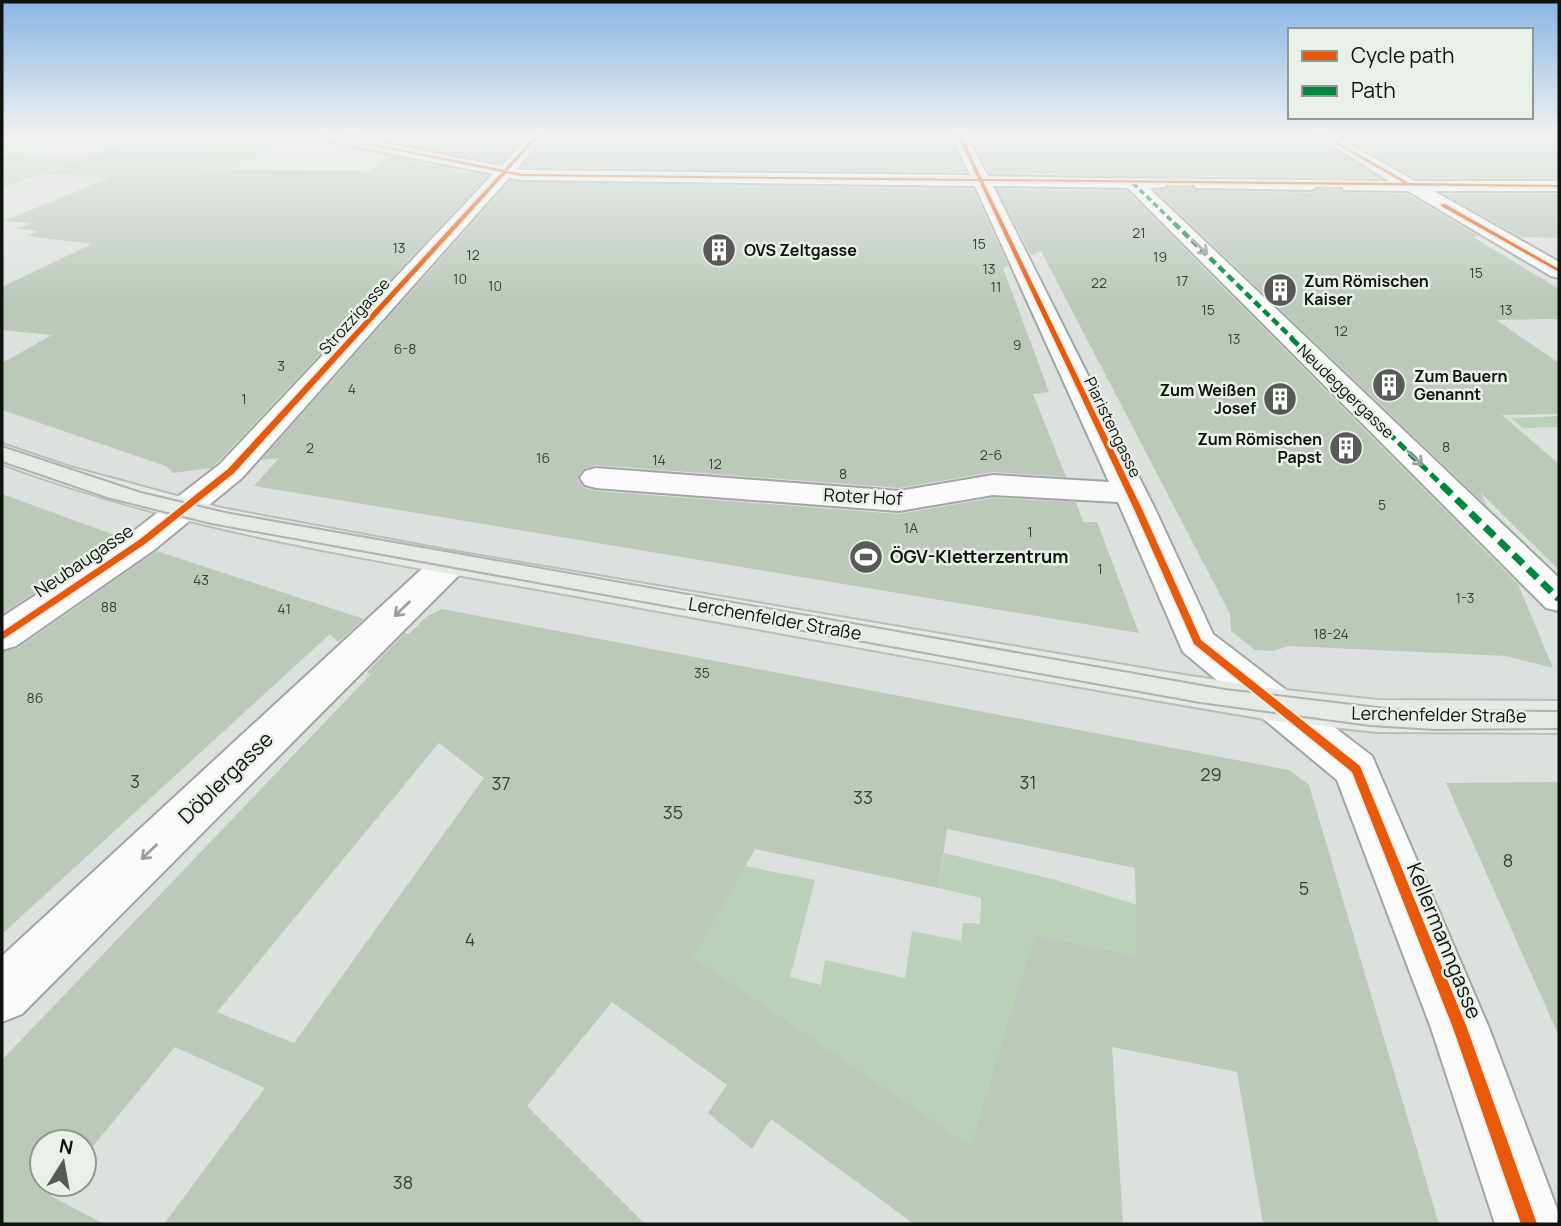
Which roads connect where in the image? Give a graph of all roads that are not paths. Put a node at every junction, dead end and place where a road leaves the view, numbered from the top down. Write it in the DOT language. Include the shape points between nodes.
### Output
graph roads {
  1 [pos="486,191"];
  2 [pos="985,191"];
  3 [pos="1154,191"];
  4 [pos="1420,191"];
  5 [pos="1559,271"];
  6 [pos="2,453"];
  7 [pos="596,478"];
  8 [pos="1129,493"];
  9 [pos="182,509"];
  10 [pos="451,562"];
  11 [pos="1559,599"];
  12 [pos="2,636"];
  13 [pos="1276,705"];
  14 [pos="1559,717"];
  15 [pos="2,994"];
  16 [pos="1529,1224"];
  1 -- 9 [label="street, Strozzigasse" via="231,471"];
  2 -- 8 [label="street, Piaristengasse"];
  3 -- 11 [label="street, Neudeggergasse, one-way"];
  4 -- 5 [label="street"];
  6 -- 9 [label="main road, Lerchenfelder Straße"];
  7 -- 8 [label="street, Roter Hof" via="899,501 993,485"];
  8 -- 13 [label="street, Piaristengasse" via="1197,642"];
  9 -- 10 [label="main road, Lerchenfelder Straße"];
  9 -- 12 [label="street, Neubaugasse" via="142,542"];
  10 -- 13 [label="main road, Lerchenfelder Straße"];
  10 -- 15 [label="street, Döblergasse, one-way"];
  13 -- 14 [label="main road, Lerchenfelder Straße" via="1377,716"];
  13 -- 16 [label="street, Kellermanngasse" via="1356,769 1460,1028"];
}
